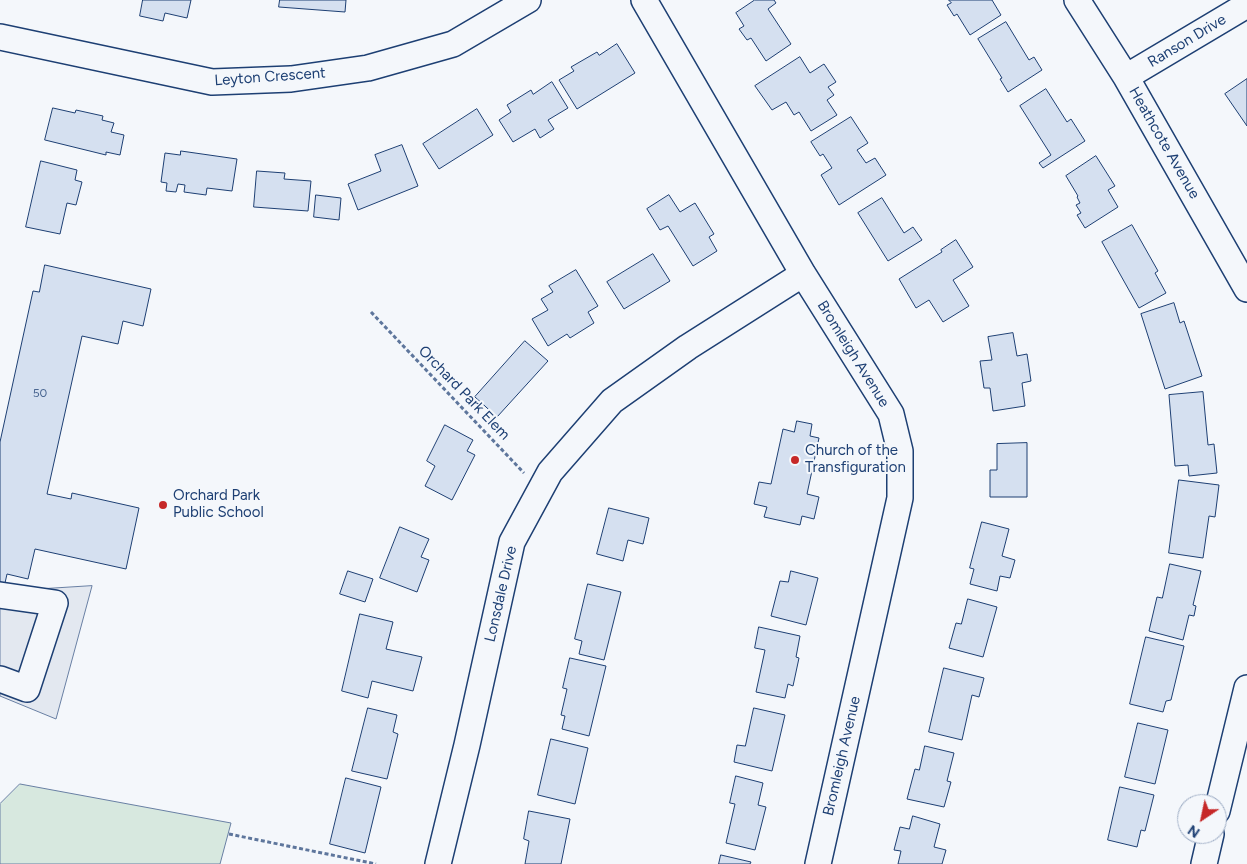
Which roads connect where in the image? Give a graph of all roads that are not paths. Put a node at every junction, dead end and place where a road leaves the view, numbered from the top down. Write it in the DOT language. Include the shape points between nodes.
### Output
graph roads {
  1 [pos="528,0"];
  2 [pos="644,0"];
  3 [pos="1077,0"];
  4 [pos="1247,5"];
  5 [pos="0,37"];
  6 [pos="1126,77"];
  7 [pos="803,274"];
  8 [pos="1247,289"];
  9 [pos="0,595"];
  10 [pos="0,679"];
  11 [pos="1246,697"];
  12 [pos="1221,794"];
  13 [pos="1209,844"];
  14 [pos="438,864"];
  15 [pos="818,864"];
  16 [pos="1204,864"];
  1 -- 5 [label="street, Leyton Crescent" via="453,44 368,68 291,79 212,82"];
  2 -- 7 [label="street, Bromleigh Avenue"];
  3 -- 6 [label="street, Heathcote Avenue"];
  4 -- 6 [label="street, Ranson Drive"];
  6 -- 8 [label="street, Heathcote Avenue"];
  7 -- 14 [label="street, Lonsdale Drive" via="612,401 550,472 512,542"];
  7 -- 15 [label="street, Bromleigh Avenue" via="891,414 900,451 900,498"];
  9 -- 10 [label="street" via="55,603 27,689"];
  11 -- 12 [label="street"];
  13 -- 16 [label="street"];
}
